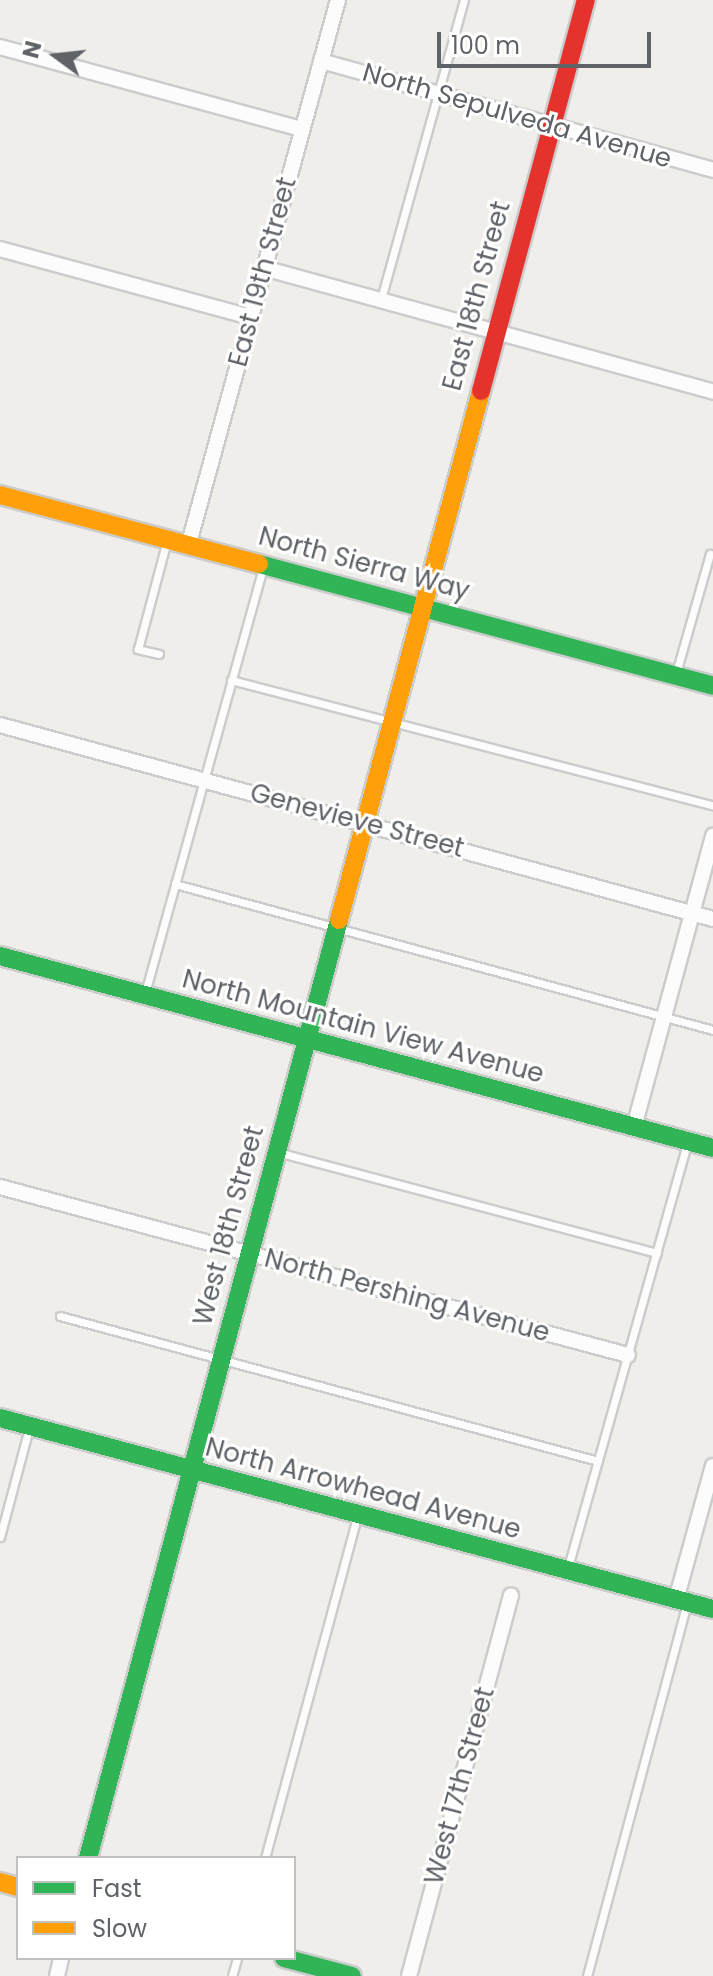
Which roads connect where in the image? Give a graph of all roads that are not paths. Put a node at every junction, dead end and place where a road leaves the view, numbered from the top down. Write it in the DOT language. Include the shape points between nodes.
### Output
graph roads {
  1 [pos="338,0"];
  2 [pos="464,0"];
  3 [pos="586,0"];
  4 [pos="0,47"];
  5 [pos="321,61"];
  6 [pos="437,94"];
  7 [pos="550,127"];
  8 [pos="302,129"];
  9 [pos="713,170"];
  10 [pos="0,249"];
  11 [pos="264,268"];
  12 [pos="380,301"];
  13 [pos="251,317"];
  14 [pos="494,333"];
  15 [pos="713,392"];
  16 [pos="0,495"];
  17 [pos="167,538"];
  18 [pos="189,543"];
  19 [pos="710,554"];
  20 [pos="264,564"];
  21 [pos="419,607"];
  22 [pos="159,654"];
  23 [pos="676,675"];
  24 [pos="231,680"];
  25 [pos="713,686"];
  26 [pos="389,720"];
  27 [pos="0,725"];
  28 [pos="204,779"];
  29 [pos="713,806"];
  30 [pos="363,822"];
  31 [pos="713,836"];
  32 [pos="175,884"];
  33 [pos="692,914"];
  34 [pos="713,919"];
  35 [pos="335,926"];
  36 [pos="0,956"];
  37 [pos="145,995"];
  38 [pos="664,1016"];
  39 [pos="713,1030"];
  40 [pos="305,1039"];
  41 [pos="634,1127"];
  42 [pos="687,1141"];
  43 [pos="713,1148"];
  44 [pos="275,1151"];
  45 [pos="0,1187"];
  46 [pos="248,1253"];
  47 [pos="657,1253"];
  48 [pos="60,1316"];
  49 [pos="628,1355"];
  50 [pos="220,1359"];
  51 [pos="0,1418"];
  52 [pos="30,1426"];
  53 [pos="598,1461"];
  54 [pos="713,1466"];
  55 [pos="191,1469"];
  56 [pos="708,1504"];
  57 [pos="358,1515"];
  58 [pos="0,1537"];
  59 [pos="567,1570"];
  60 [pos="511,1595"];
  61 [pos="682,1601"];
  62 [pos="713,1609"];
  63 [pos="89,1856"];
  64 [pos="266,1856"];
  65 [pos="292,1960"];
  66 [pos="352,1976"];
  67 [pos="409,1976"];
  68 [pos="587,1976"];
  1 -- 5 [label="street, East 19th Street"];
  2 -- 6 [label="lane"];
  3 -- 7 [label="street, East 18th Street"];
  4 -- 8 [label="street"];
  5 -- 6 [label="street, North Sepulveda Avenue"];
  5 -- 8 [label="street, East 19th Street"];
  6 -- 7 [label="street, North Sepulveda Avenue"];
  6 -- 12 [label="lane"];
  7 -- 9 [label="street, North Sepulveda Avenue"];
  7 -- 14 [label="street, East 18th Street"];
  8 -- 11 [label="street, East 19th Street"];
  10 -- 13 [label="street"];
  11 -- 12 [label="street"];
  11 -- 13 [label="street, East 19th Street"];
  12 -- 14 [label="street"];
  13 -- 18 [label="street, East 19th Street"];
  14 -- 15 [label="street"];
  14 -- 21 [label="street, East 18th Street"];
  16 -- 17 [label="street, North Sierra Way"];
  17 -- 18 [label="street, North Sierra Way"];
  17 -- 22 [label="lane" via="138,649"];
  18 -- 20 [label="street, North Sierra Way"];
  19 -- 23 [label="lane"];
  20 -- 21 [label="street, North Sierra Way"];
  20 -- 24 [label="lane"];
  21 -- 23 [label="street, North Sierra Way"];
  21 -- 26 [label="street, West 18th Street"];
  23 -- 25 [label="street, North Sierra Way"];
  24 -- 26 [label="lane"];
  24 -- 28 [label="lane"];
  26 -- 29 [label="lane"];
  26 -- 30 [label="street, West 18th Street"];
  27 -- 28 [label="street, Genevieve Street"];
  28 -- 30 [label="street, Genevieve Street"];
  28 -- 32 [label="lane"];
  30 -- 33 [label="street, Genevieve Street"];
  30 -- 35 [label="street, West 18th Street"];
  31 -- 33 [label="street"];
  32 -- 35 [label="lane"];
  32 -- 37 [label="lane"];
  33 -- 34 [label="street, Genevieve Street"];
  33 -- 38 [label="street"];
  35 -- 38 [label="lane"];
  35 -- 40 [label="street, West 18th Street"];
  36 -- 37 [label="street, North Mountain View Avenue"];
  37 -- 40 [label="street, North Mountain View Avenue"];
  38 -- 39 [label="lane"];
  38 -- 41 [label="street"];
  40 -- 41 [label="street, North Mountain View Avenue"];
  40 -- 44 [label="street, West 18th Street"];
  41 -- 42 [label="street, North Mountain View Avenue"];
  42 -- 43 [label="street, North Mountain View Avenue"];
  42 -- 47 [label="lane"];
  44 -- 46 [label="street, West 18th Street"];
  44 -- 47 [label="lane"];
  45 -- 46 [label="street, North Pershing Avenue"];
  46 -- 49 [label="street, North Pershing Avenue"];
  46 -- 50 [label="street, West 18th Street"];
  47 -- 49 [label="lane"];
  48 -- 50 [label="lane"];
  49 -- 53 [label="lane"];
  50 -- 53 [label="lane"];
  50 -- 55 [label="street, West 18th Street"];
  51 -- 52 [label="street, North Arrowhead Avenue"];
  52 -- 55 [label="street, North Arrowhead Avenue"];
  52 -- 58 [label="lane"];
  53 -- 59 [label="lane"];
  54 -- 56 [label="street"];
  55 -- 57 [label="street, North Arrowhead Avenue"];
  55 -- 63 [label="street, West 18th Street"];
  56 -- 61 [label="street"];
  57 -- 59 [label="street, North Arrowhead Avenue"];
  57 -- 64 [label="lane"];
  59 -- 61 [label="street, North Arrowhead Avenue"];
  60 -- 67 [label="street, West 17th Street"];
  61 -- 62 [label="street, North Arrowhead Avenue"];
  61 -- 68 [label="lane"];
  65 -- 66 [label="street"];
}
